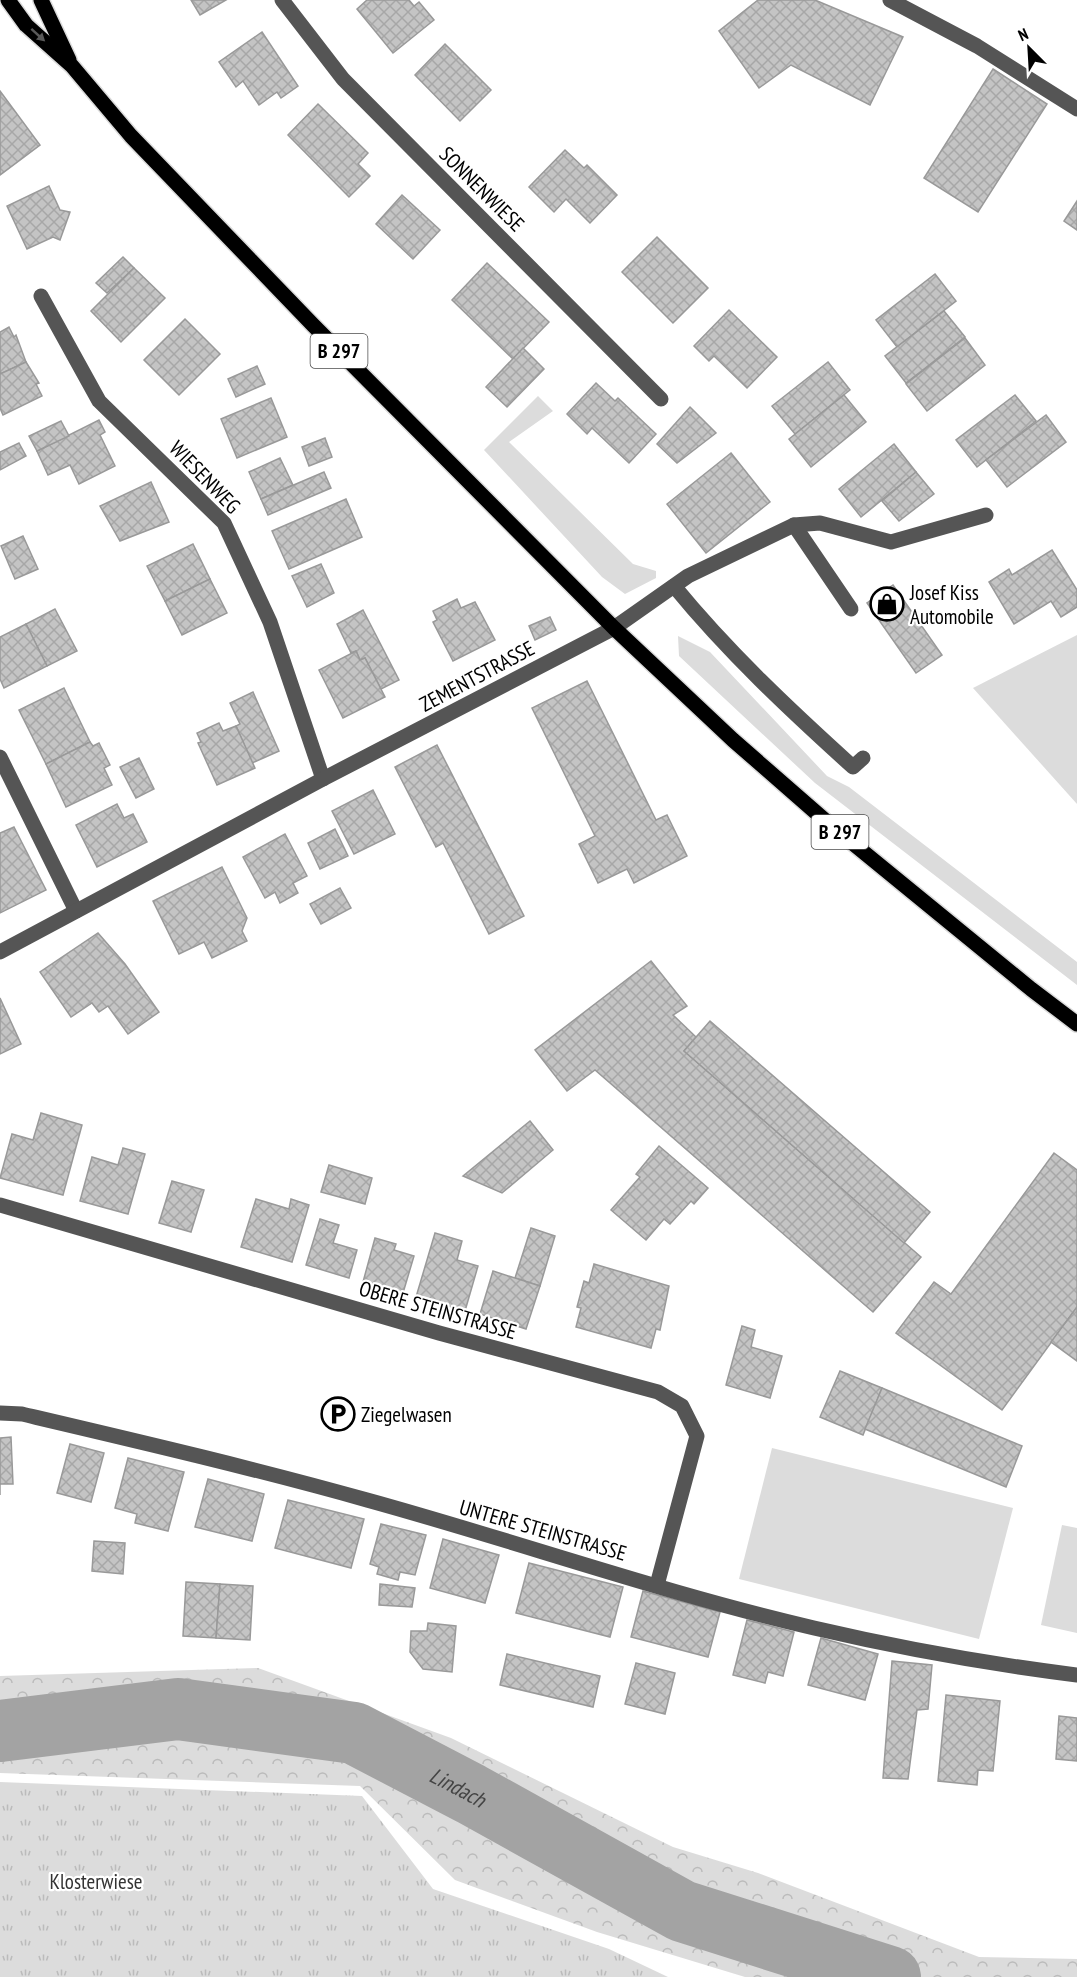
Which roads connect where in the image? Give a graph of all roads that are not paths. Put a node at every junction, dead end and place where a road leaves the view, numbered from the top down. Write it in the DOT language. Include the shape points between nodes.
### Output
graph roads {
  1 [pos="8,0"];
  2 [pos="41,0"];
  3 [pos="282,0"];
  4 [pos="890,0"];
  5 [pos="72,66"];
  6 [pos="1077,109"];
  7 [pos="41,296"];
  8 [pos="661,399"];
  9 [pos="986,515"];
  10 [pos="794,525"];
  11 [pos="674,586"];
  12 [pos="851,609"];
  13 [pos="614,628"];
  14 [pos="0,757"];
  15 [pos="863,758"];
  16 [pos="323,779"];
  17 [pos="76,911"];
  18 [pos="0,952"];
  19 [pos="1077,1024"];
  20 [pos="0,1205"];
  21 [pos="0,1413"];
  22 [pos="657,1585"];
  23 [pos="1077,1676"];
  1 -- 5 [label="main road, B 297, one-way" via="26,25"];
  2 -- 5 [label="main road, B 297"];
  3 -- 8 [label="street, SONNENWIESE" via="343,80"];
  4 -- 6 [label="street" via="977,46"];
  5 -- 13 [label="main road, B 297" via="131,136 321,334"];
  7 -- 16 [label="street, WIESENWEG" via="99,401 224,523 270,622"];
  9 -- 10 [label="street, ZEMENTSTRASSE" via="891,542 820,523"];
  10 -- 11 [label="street, ZEMENTSTRASSE"];
  10 -- 12 [label="street"];
  11 -- 13 [label="street, ZEMENTSTRASSE"];
  11 -- 15 [label="street" via="708,628 826,743 853,767"];
  13 -- 16 [label="street, ZEMENTSTRASSE"];
  13 -- 19 [label="main road, B 297" via="828,823"];
  14 -- 17 [label="street"];
  16 -- 17 [label="street, ZEMENTSTRASSE"];
  17 -- 18 [label="street, ZEMENTSTRASSE"];
  20 -- 22 [label="street, OBERE STEINSTRASSE" via="439,1333 658,1392 682,1407 697,1436"];
  21 -- 22 [label="street, UNTERE STEINSTRASSE" via="22,1414 366,1499"];
  22 -- 23 [label="street, UNTERE STEINSTRASSE" via="812,1628 995,1665"];
}
